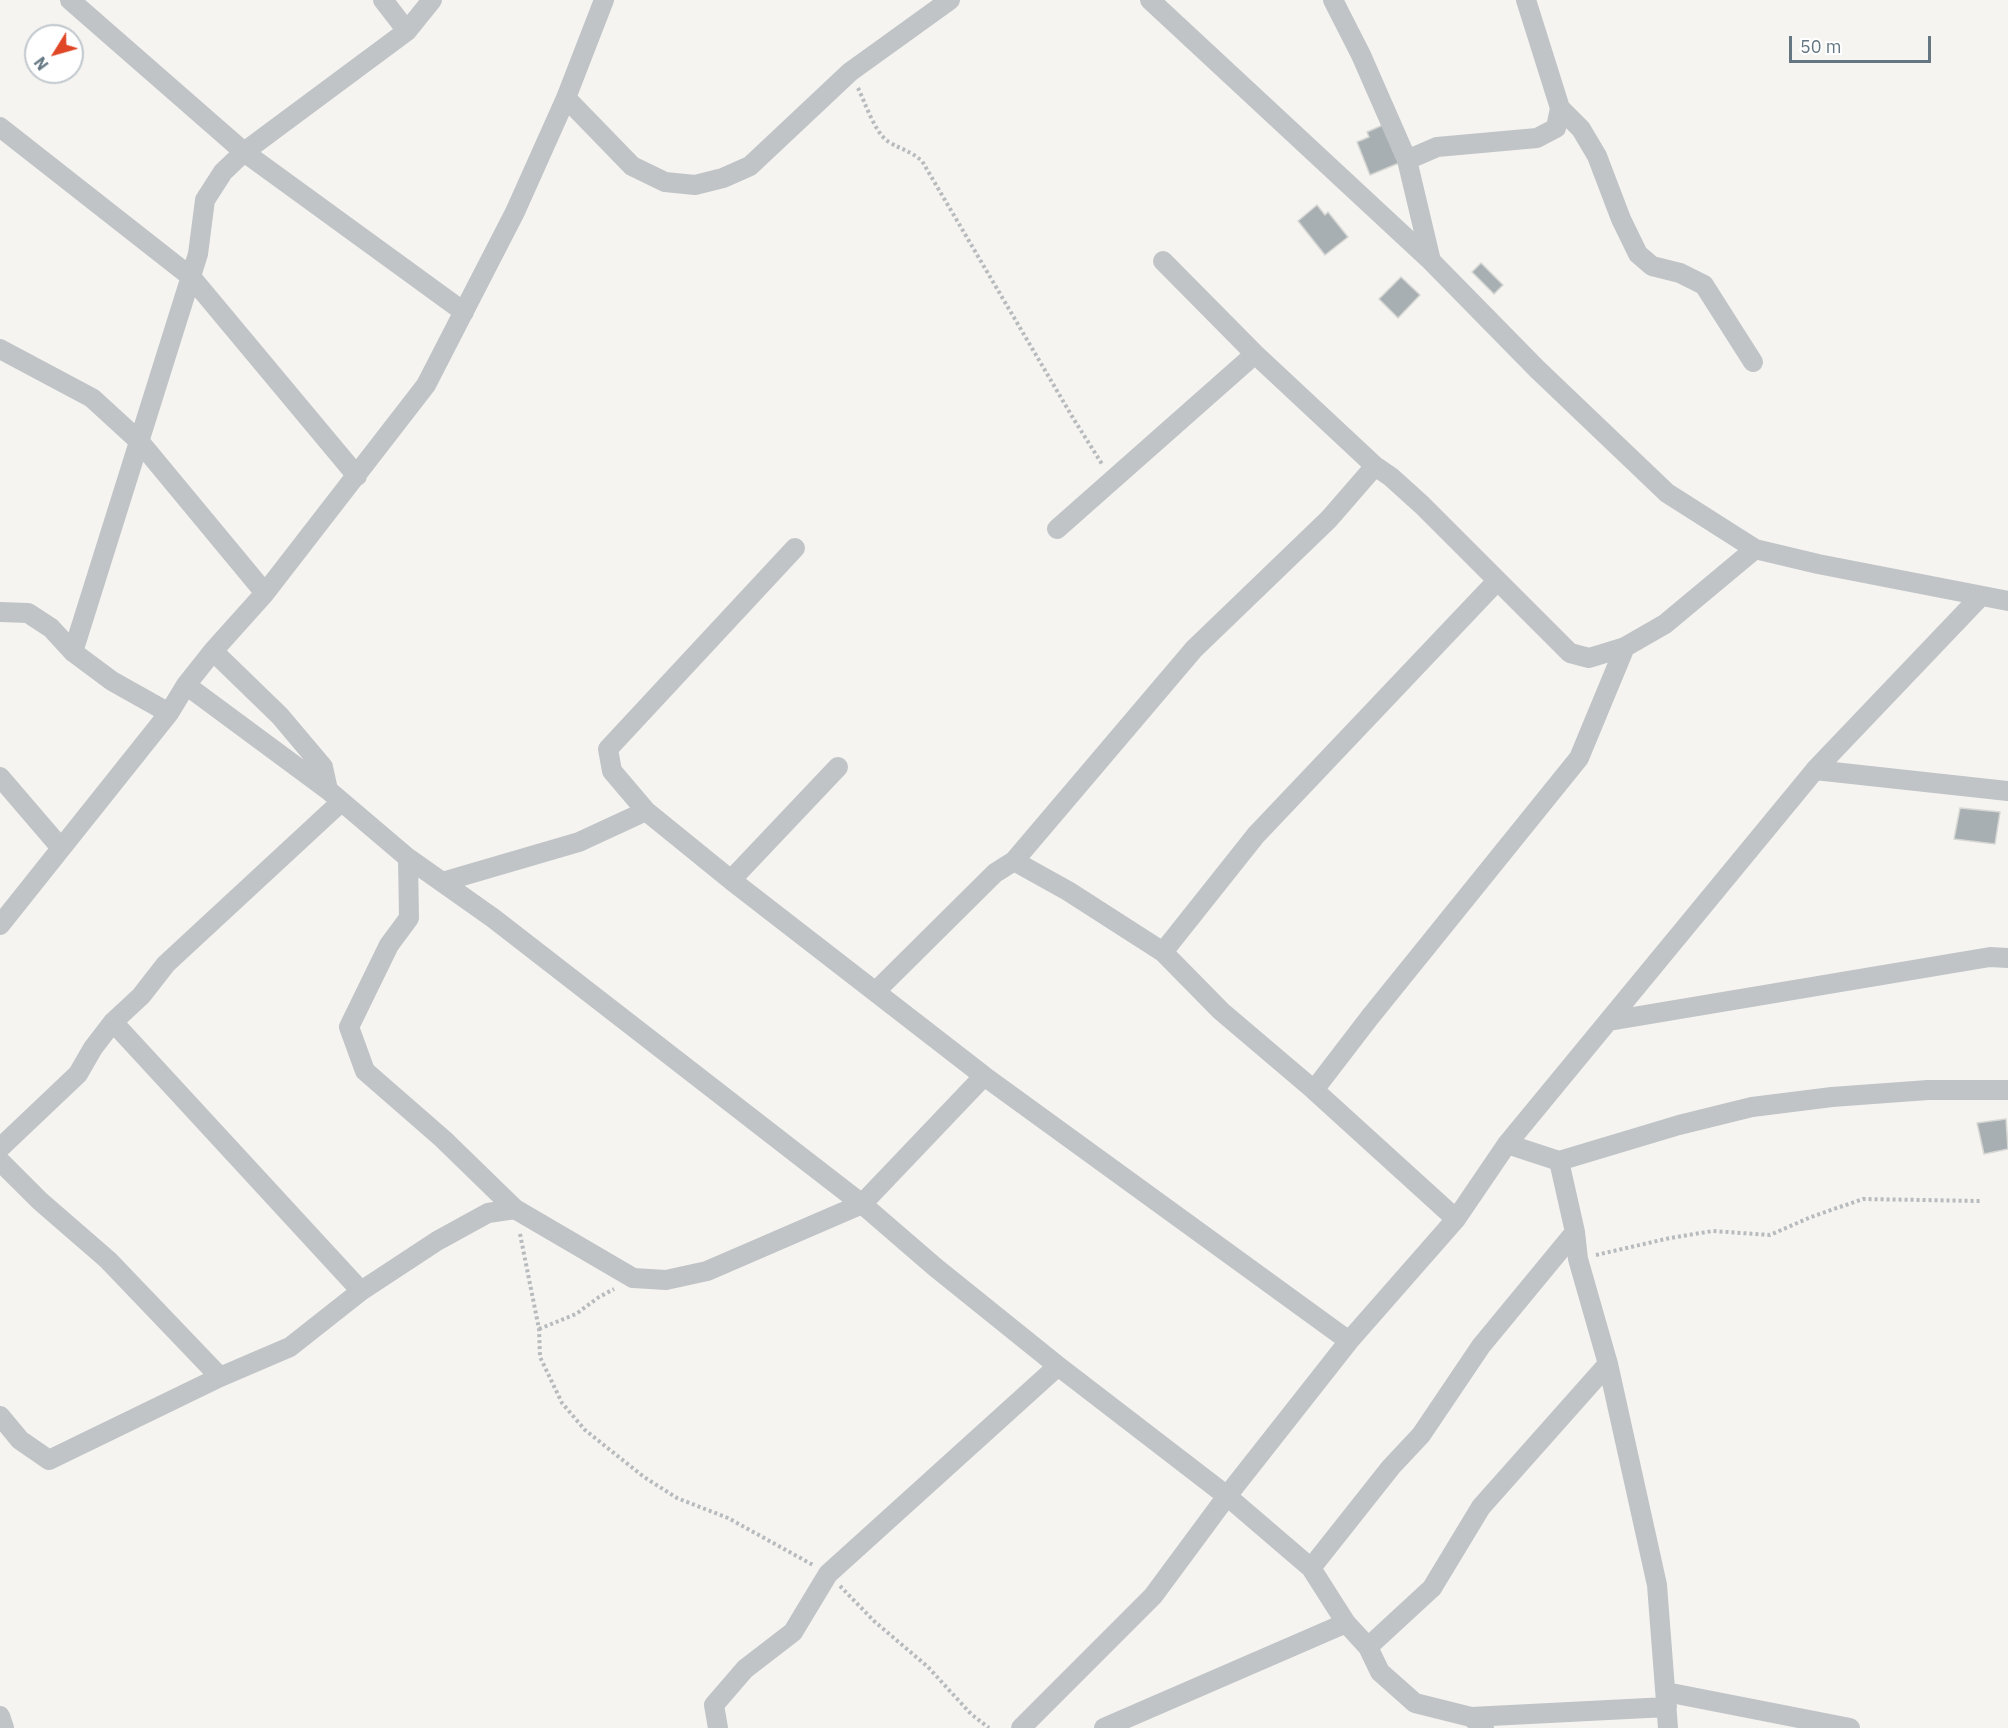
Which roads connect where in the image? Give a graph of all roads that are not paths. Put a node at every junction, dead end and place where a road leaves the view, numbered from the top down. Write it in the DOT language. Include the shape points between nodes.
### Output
graph roads {
  1 [pos="70,0"];
  2 [pos="383,0"];
  3 [pos="432,0"];
  4 [pos="604,0"];
  5 [pos="950,0"];
  6 [pos="1150,0"];
  7 [pos="1333,0"];
  8 [pos="1526,0"];
  9 [pos="407,31"];
  10 [pos="566,98"];
  11 [pos="1560,108"];
  12 [pos="0,127"];
  13 [pos="244,152"];
  14 [pos="1407,160"];
  15 [pos="1163,261"];
  16 [pos="1431,261"];
  17 [pos="191,277"];
  18 [pos="464,312"];
  19 [pos="0,349"];
  20 [pos="1255,354"];
  21 [pos="1753,362"];
  22 [pos="139,441"];
  23 [pos="1375,466"];
  24 [pos="357,476"];
  25 [pos="1057,529"];
  26 [pos="795,548"];
  27 [pos="1755,549"];
  28 [pos="1497,581"];
  29 [pos="265,593"];
  30 [pos="1982,596"];
  31 [pos="2008,601"];
  32 [pos="0,612"];
  33 [pos="1625,646"];
  34 [pos="213,651"];
  35 [pos="72,652"];
  36 [pos="186,685"];
  37 [pos="169,713"];
  38 [pos="838,767"];
  39 [pos="1815,770"];
  40 [pos="0,777"];
  41 [pos="2008,791"];
  42 [pos="335,796"];
  43 [pos="646,811"];
  44 [pos="61,848"];
  45 [pos="408,858"];
  46 [pos="1014,861"];
  47 [pos="731,880"];
  48 [pos="442,882"];
  49 [pos="0,925"];
  50 [pos="1163,952"];
  51 [pos="2008,958"];
  52 [pos="876,991"];
  53 [pos="1609,1021"];
  54 [pos="113,1022"];
  55 [pos="984,1076"];
  56 [pos="1314,1090"];
  57 [pos="2008,1090"];
  58 [pos="1507,1144"];
  59 [pos="0,1148"];
  60 [pos="0,1161"];
  61 [pos="1559,1161"];
  62 [pos="862,1204"];
  63 [pos="515,1209"];
  64 [pos="1456,1219"];
  65 [pos="1575,1232"];
  66 [pos="361,1291"];
  67 [pos="1349,1341"];
  68 [pos="1608,1364"];
  69 [pos="1058,1366"];
  70 [pos="220,1377"];
  71 [pos="0,1416"];
  72 [pos="1227,1496"];
  73 [pos="1311,1568"];
  74 [pos="1346,1623"];
  75 [pos="1368,1647"];
  76 [pos="1667,1700"];
  77 [pos="0,1716"];
  78 [pos="1477,1723"];
  79 [pos="4,1728"];
  80 [pos="718,1728"];
  81 [pos="1021,1728"];
  82 [pos="1104,1728"];
  83 [pos="1668,1728"];
  84 [pos="1851,1728"];
  1 -- 13 [label="street"];
  2 -- 9 [label="street"];
  3 -- 9 [label="street"];
  4 -- 10 [label="street"];
  5 -- 10 [label="street" via="850,72 750,166 723,178 695,185 665,182 632,166"];
  6 -- 16 [label="street"];
  7 -- 14 [label="street"];
  8 -- 11 [label="street"];
  9 -- 13 [label="street"];
  10 -- 18 [label="street" via="515,212"];
  11 -- 14 [label="street" via="1556,129 1537,138 1437,147"];
  11 -- 21 [label="street" via="1581,129 1598,156 1638,254 1652,266 1680,273 1704,285"];
  12 -- 17 [label="street"];
  13 -- 17 [label="street" via="223,172 205,200"];
  13 -- 18 [label="street"];
  14 -- 16 [label="street"];
  15 -- 20 [label="street"];
  16 -- 27 [label="street" via="1667,493"];
  17 -- 22 [label="street"];
  17 -- 24 [label="street"];
  18 -- 24 [label="street" via="426,385"];
  19 -- 22 [label="street" via="92,398"];
  20 -- 23 [label="street"];
  20 -- 25 [label="street"];
  22 -- 29 [label="street"];
  22 -- 35 [label="street"];
  23 -- 28 [label="street" via="1422,505"];
  23 -- 46 [label="street" via="1329,519 1194,649"];
  24 -- 29 [label="street"];
  26 -- 43 [label="street" via="608,749 612,771"];
  27 -- 30 [label="street"];
  27 -- 33 [label="street" via="1665,624"];
  28 -- 33 [label="street" via="1570,653 1589,658"];
  28 -- 50 [label="street" via="1256,835"];
  29 -- 34 [label="street"];
  30 -- 31 [label="street"];
  30 -- 39 [label="street"];
  32 -- 35 [label="street" via="28,613 51,628"];
  33 -- 56 [label="street" via="1579,758"];
  34 -- 36 [label="street"];
  34 -- 42 [label="street" via="280,716 324,767"];
  35 -- 37 [label="street" via="112,681"];
  36 -- 37 [label="street"];
  36 -- 42 [label="street"];
  37 -- 44 [label="street"];
  38 -- 47 [label="street"];
  39 -- 41 [label="street"];
  39 -- 53 [label="street"];
  40 -- 44 [label="street"];
  42 -- 45 [label="street"];
  42 -- 54 [label="street"];
  43 -- 47 [label="street"];
  43 -- 48 [label="street" via="579,842"];
  44 -- 49 [label="street"];
  45 -- 48 [label="street"];
  45 -- 63 [label="street" via="409,918 388,945 349,1027 365,1071"];
  46 -- 50 [label="street"];
  46 -- 52 [label="street" via="995,873"];
  47 -- 52 [label="street"];
  48 -- 62 [label="street"];
  50 -- 56 [label="street" via="1221,1011"];
  51 -- 53 [label="street" via="1990,957"];
  52 -- 55 [label="street"];
  53 -- 58 [label="street"];
  54 -- 59 [label="street" via="78,1074"];
  54 -- 66 [label="street"];
  55 -- 62 [label="street"];
  55 -- 67 [label="street"];
  56 -- 64 [label="street"];
  57 -- 61 [label="street" via="1928,1090 1752,1107"];
  58 -- 61 [label="street"];
  58 -- 64 [label="street"];
  60 -- 70 [label="street" via="108,1260"];
  61 -- 65 [label="street"];
  62 -- 63 [label="street" via="707,1271 666,1281 633,1278"];
  62 -- 69 [label="street" via="934,1268"];
  63 -- 66 [label="street" via="488,1213"];
  64 -- 67 [label="street"];
  65 -- 68 [label="street" via="1578,1259"];
  65 -- 73 [label="street" via="1481,1346 1421,1435"];
  66 -- 70 [label="street" via="290,1347"];
  67 -- 72 [label="street"];
  68 -- 75 [label="street" via="1481,1507 1432,1588"];
  68 -- 76 [label="street" via="1657,1586"];
  69 -- 72 [label="street"];
  69 -- 80 [label="street" via="828,1574 793,1632 745,1669 714,1704"];
  70 -- 71 [label="street" via="49,1460 20,1440"];
  72 -- 73 [label="street"];
  72 -- 81 [label="street" via="1153,1596"];
  73 -- 74 [label="street"];
  74 -- 75 [label="street"];
  74 -- 82 [label="street"];
  75 -- 78 [label="street" via="1380,1672 1415,1703"];
  76 -- 78 [label="street"];
  76 -- 83 [label="street"];
  76 -- 84 [label="street"];
  77 -- 79 [label="street"];
}
